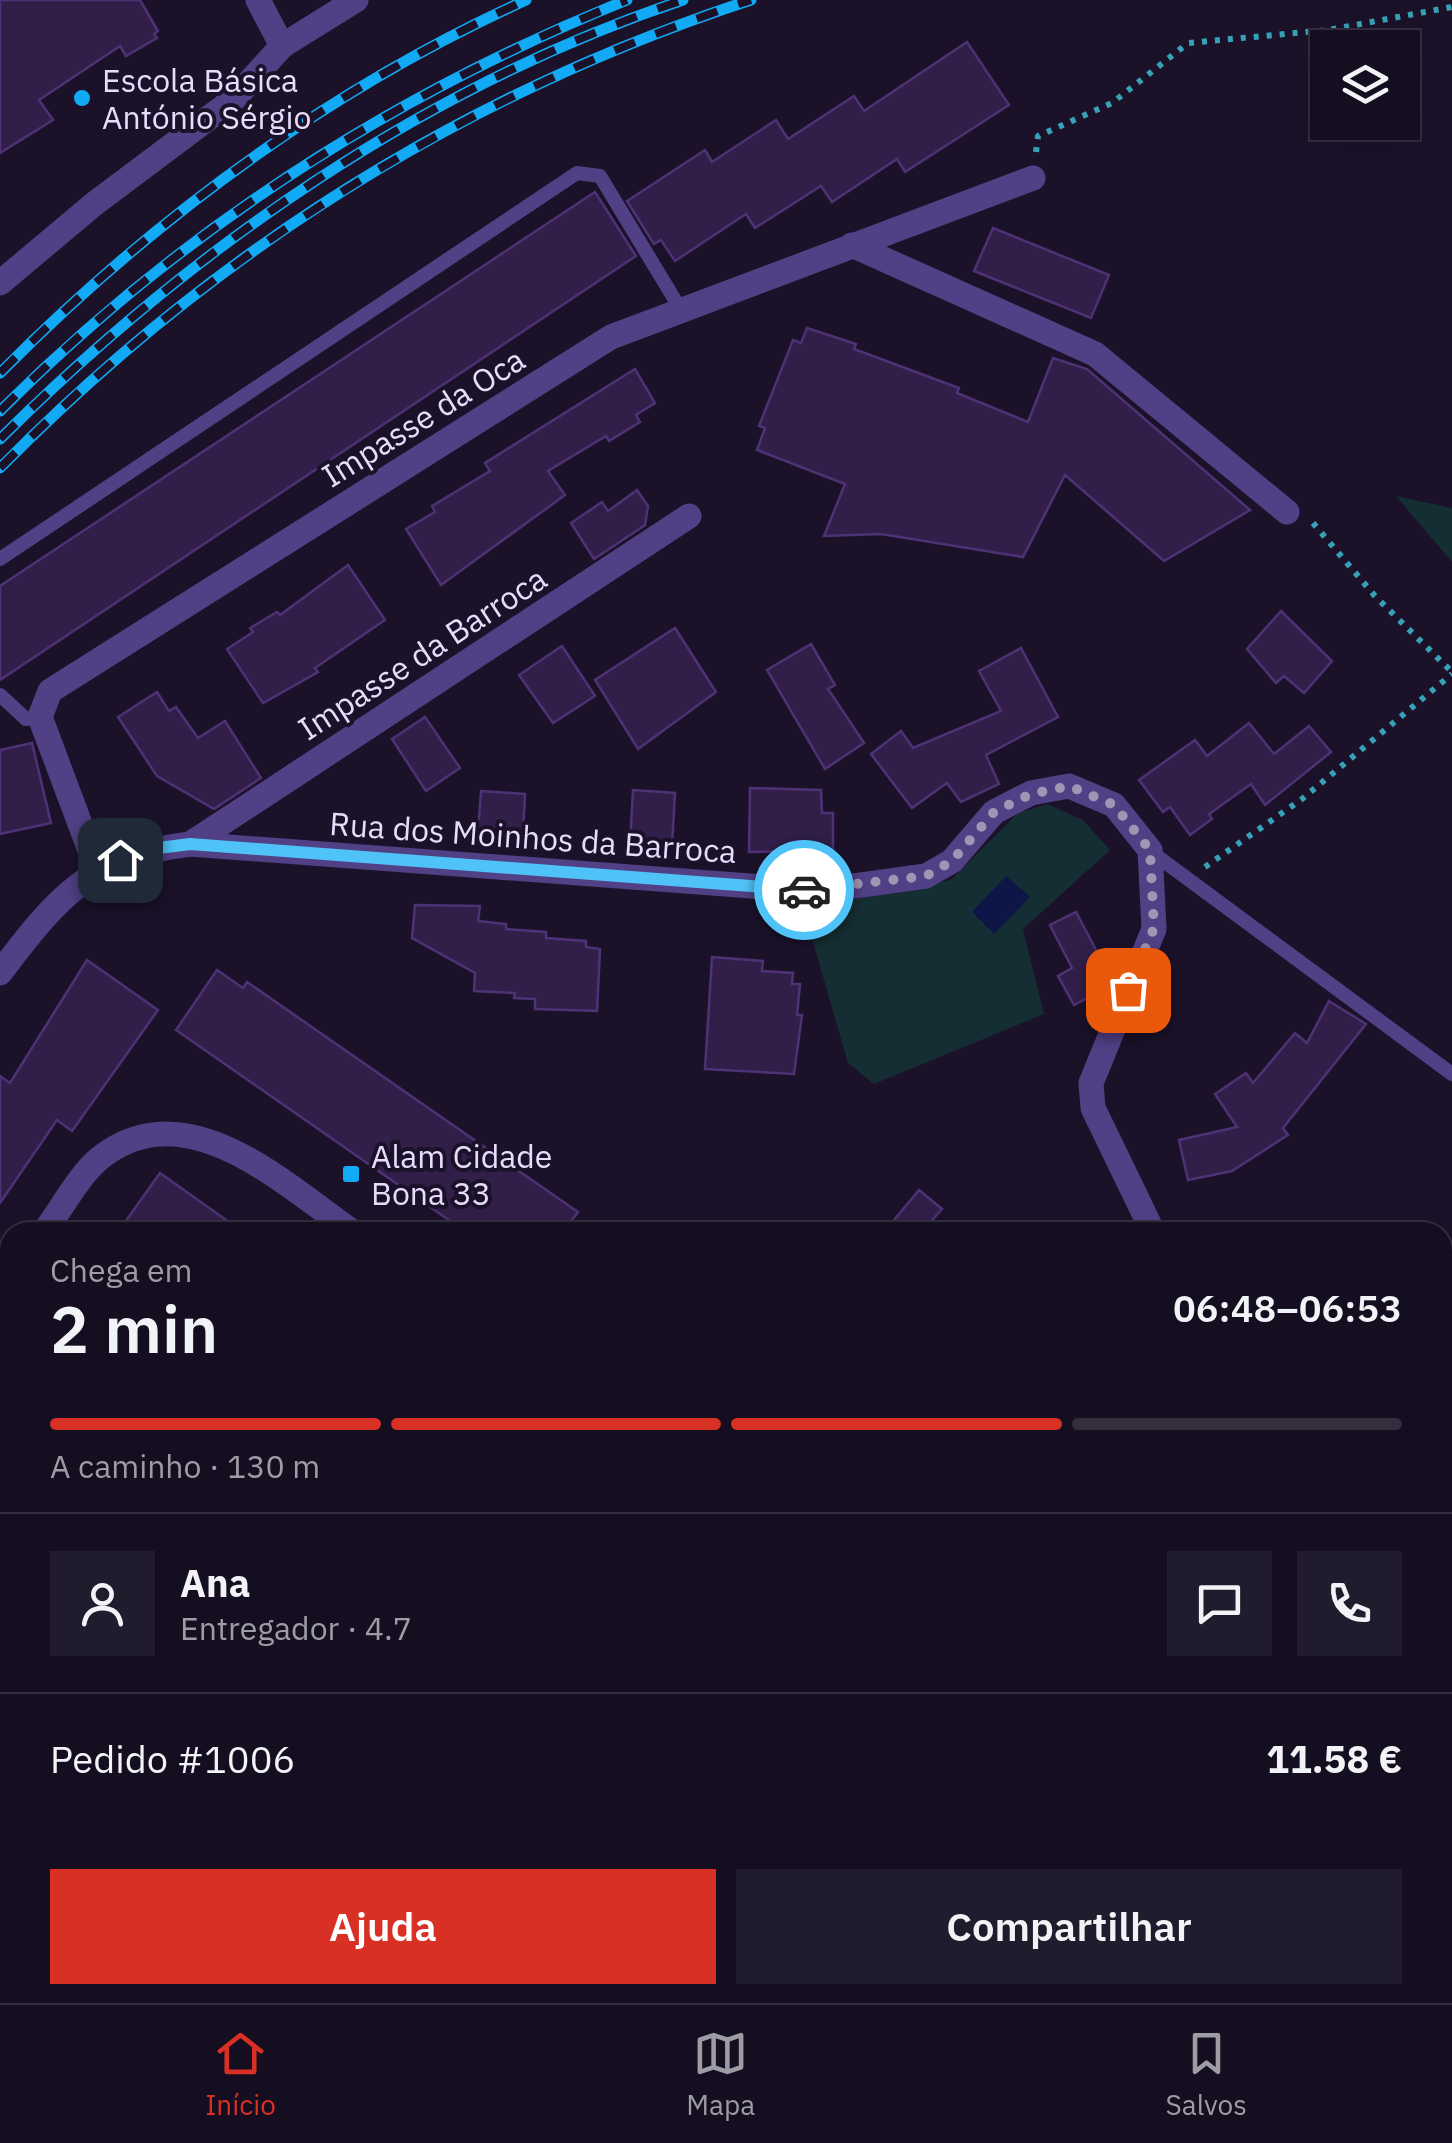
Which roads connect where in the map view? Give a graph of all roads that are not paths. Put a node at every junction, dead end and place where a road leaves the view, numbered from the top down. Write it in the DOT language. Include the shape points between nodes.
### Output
graph roads {
  1 [pos="258,0"];
  2 [pos="356,0"];
  3 [pos="282,46"];
  4 [pos="1034,178"];
  5 [pos="852,244"];
  6 [pos="0,284"];
  7 [pos="681,310"];
  8 [pos="1286,512"];
  9 [pos="688,516"];
  10 [pos="0,559"];
  11 [pos="0,695"];
  12 [pos="40,717"];
  13 [pos="190,844"];
  14 [pos="1150,850"];
  15 [pos="97,869"];
  16 [pos="0,972"];
  17 [pos="1452,1074"];
  18 [pos="52,1222"];
  19 [pos="339,1222"];
  20 [pos="1148,1222"];
  1 -- 3 [label="street"];
  2 -- 3 [label="street"];
  3 -- 6 [label="street" via="234,99"];
  4 -- 5 [label="street, Impasse da Oca"];
  5 -- 7 [label="street, Impasse da Oca"];
  5 -- 8 [label="street" via="1096,354"];
  7 -- 10 [label="lane" via="600,176 577,173"];
  7 -- 12 [label="street, Impasse da Oca" via="611,337 50,690"];
  9 -- 13 [label="street, Impasse da Barroca"];
  11 -- 12 [label="lane" via="26,719"];
  12 -- 15 [label="street"];
  13 -- 14 [label="street, Rua dos Moinhos da Barroca" via="818,892 926,876 952,861 994,812 1069,786 1114,805"];
  13 -- 15 [label="street, Rua dos Moinhos da Barroca" via="143,850"];
  14 -- 17 [label="lane"];
  14 -- 20 [label="street" via="1154,928 1091,1083 1093,1108"];
  15 -- 16 [label="street, Rua dos Moinhos da Barroca" via="39,921"];
  18 -- 19 [label="street" via="98,1160 136,1140 166,1134 193,1136 243,1155"];
}
